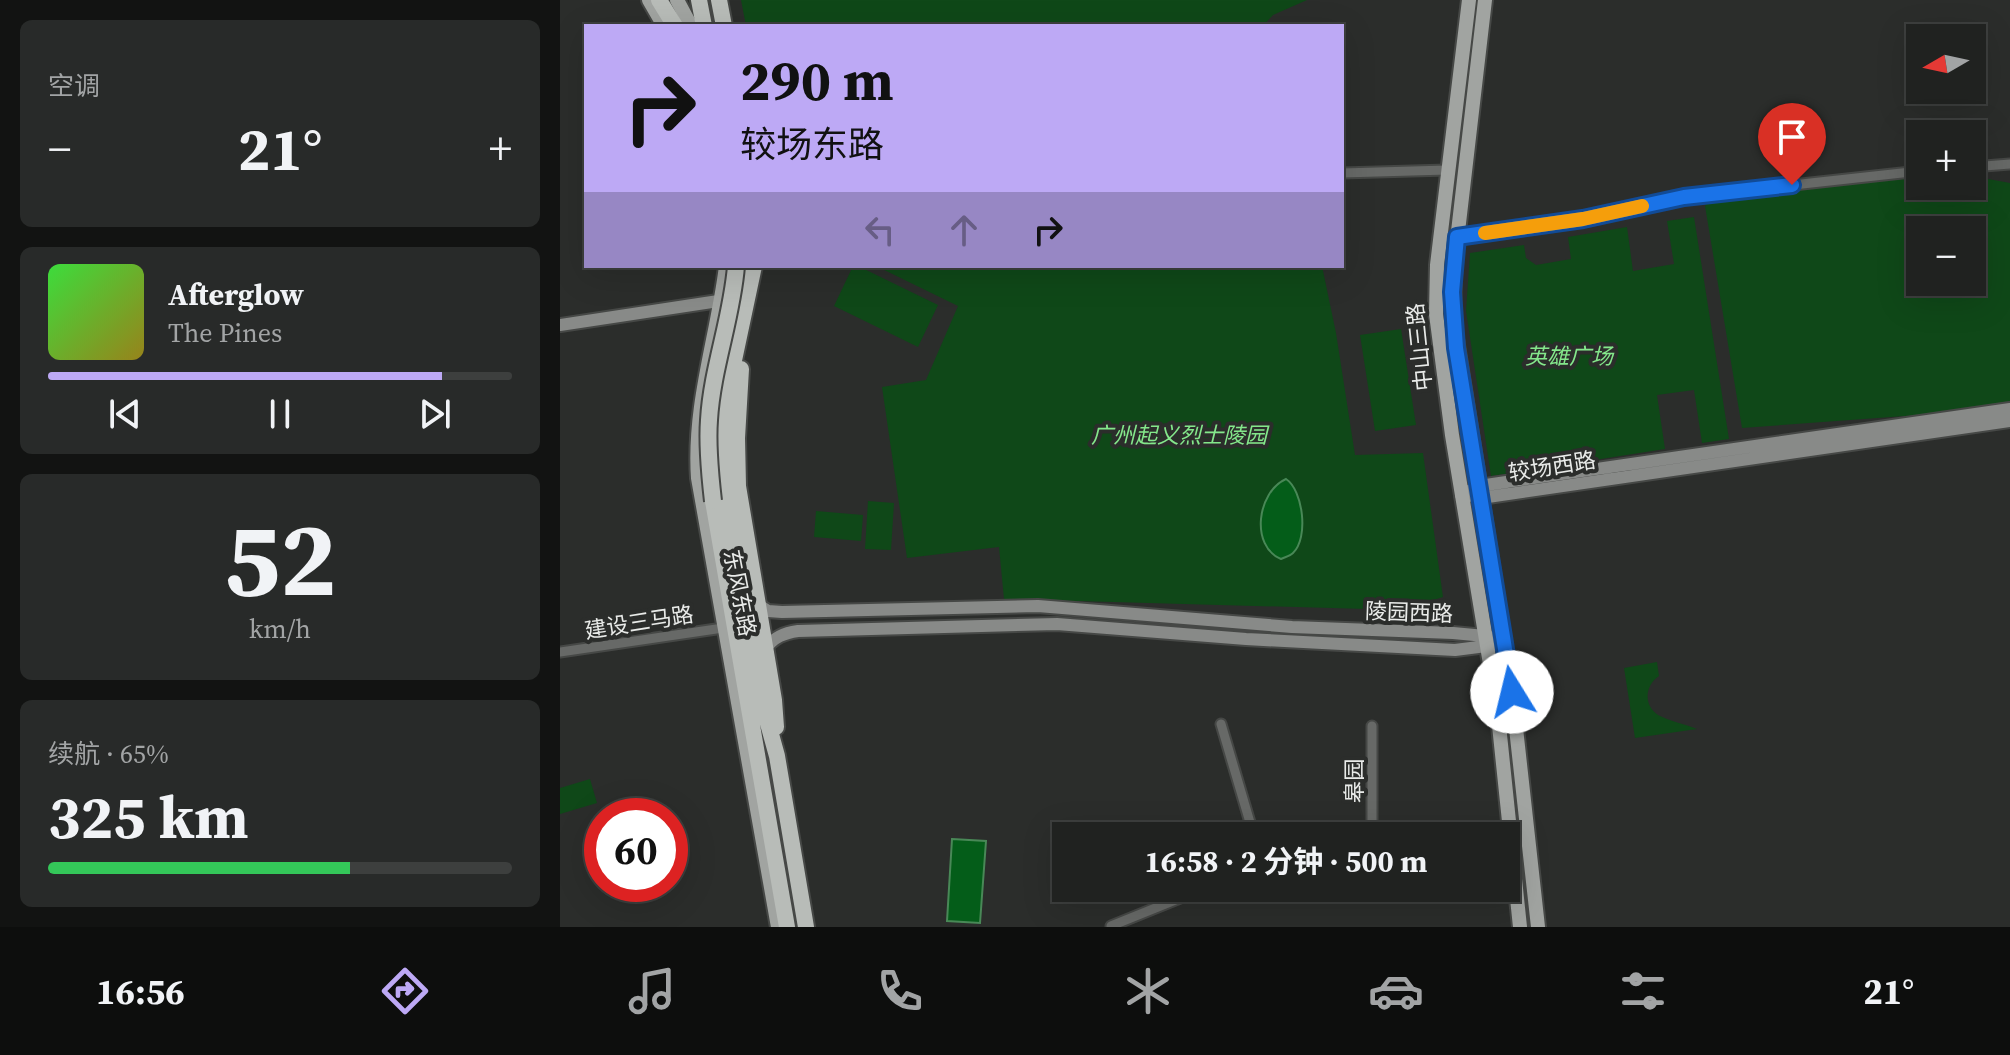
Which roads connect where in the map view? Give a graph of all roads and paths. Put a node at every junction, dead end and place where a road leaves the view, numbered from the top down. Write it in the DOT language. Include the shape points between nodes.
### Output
graph roads {
  1 [pos="649,0"];
  2 [pos="659,0"];
  3 [pos="677,0"];
  4 [pos="688,0"];
  5 [pos="699,0"];
  6 [pos="719,0"];
  7 [pos="1469,0"];
  8 [pos="1485,0"];
  9 [pos="663,24"];
  10 [pos="674,24"];
  11 [pos="690,24"];
  12 [pos="691,24"];
  13 [pos="704,24"];
  14 [pos="724,24"];
  15 [pos="2010,164"];
  16 [pos="1986,166"];
  17 [pos="1447,170"];
  18 [pos="1344,173"];
  19 [pos="1906,173"];
  20 [pos="1457,237"];
  21 [pos="726,268"];
  22 [pos="736,268"];
  23 [pos="757,268"];
  24 [pos="720,302"];
  25 [pos="560,325"];
  26 [pos="2010,409"];
  27 [pos="2010,421"];
  28 [pos="1480,492"];
  29 [pos="1461,495"];
  30 [pos="757,604"];
  31 [pos="1038,606"];
  32 [pos="792,612"];
  33 [pos="1049,624"];
  34 [pos="723,628"];
  35 [pos="795,631"];
  36 [pos="1505,641"];
  37 [pos="1486,642"];
  38 [pos="765,649"];
  39 [pos="560,652"];
  40 [pos="1221,724"];
  41 [pos="1372,726"];
  42 [pos="777,756"];
  43 [pos="1250,822"];
  44 [pos="1372,822"];
  45 [pos="1506,822"];
  46 [pos="1170,902"];
  47 [pos="1515,902"];
  48 [pos="779,926"];
  49 [pos="1111,926"];
  50 [pos="806,927"];
  51 [pos="1520,927"];
  52 [pos="1538,927"];
  1 -- 9 [label="main road"];
  2 -- 10 [label="highway"];
  3 -- 11 [label="main road"];
  4 -- 12 [label="main road"];
  5 -- 13 [label="highway"];
  6 -- 14 [label="highway"];
  7 -- 17 [label="main road, 中山三路"];
  8 -- 20 [label="main road, 中山三路"];
  15 -- 16 [label="street"];
  17 -- 18 [label="street"];
  17 -- 29 [label="main road, 中山三路" via="1435,305"];
  19 -- 20 [label="street" via="1684,197 1583,219"];
  20 -- 28 [label="main road, 中山三路" via="1453,320"];
  21 -- 24 [label="main road, 东风东路"];
  22 -- 48 [label="highway, 东风东路, bridge" via="715,373 709,461"];
  23 -- 24 [label="street" via="745,285"];
  23 -- 30 [label="highway, 东风东路" via="741,368 737,446"];
  23 -- 42 [label="highway, 东风东路" via="730,379 724,461 762,702"];
  24 -- 25 [label="street"];
  24 -- 34 [label="main road, 东风东路" via="697,447"];
  26 -- 28 [label="street, 较场西路"];
  27 -- 28 [label="street, 较场西路"];
  28 -- 29 [label="street, 较场西路"];
  28 -- 36 [label="main road, 中山三路"];
  29 -- 37 [label="main road, 中山三路"];
  30 -- 32 [label="street, 陵园西路" via="768,611"];
  30 -- 38 [label="highway, 东风东路"];
  31 -- 32 [label="street, 陵园西路"];
  31 -- 33 [label="street"];
  31 -- 37 [label="street, 陵园西路"];
  32 -- 35 [label="street" via="788,620"];
  33 -- 35 [label="street, 陵园西路"];
  33 -- 37 [label="street, 陵园西路" via="1455,650"];
  34 -- 39 [label="street, 建设三马路"];
  34 -- 48 [label="main road, 东风东路"];
  35 -- 38 [label="street, 陵园西路" via="772,640"];
  36 -- 37 [label="street, 陵园西路"];
  36 -- 52 [label="main road, 中山三路"];
  37 -- 45 [label="main road, 中山三路"];
  38 -- 42 [label="highway, 东风东路"];
  40 -- 43 [label="street"];
  41 -- 44 [label="street, 皋园"];
  42 -- 50 [label="highway, 东风东路"];
  46 -- 49 [label="street"];
  47 -- 51 [label="main road, 中山三路"];
}
